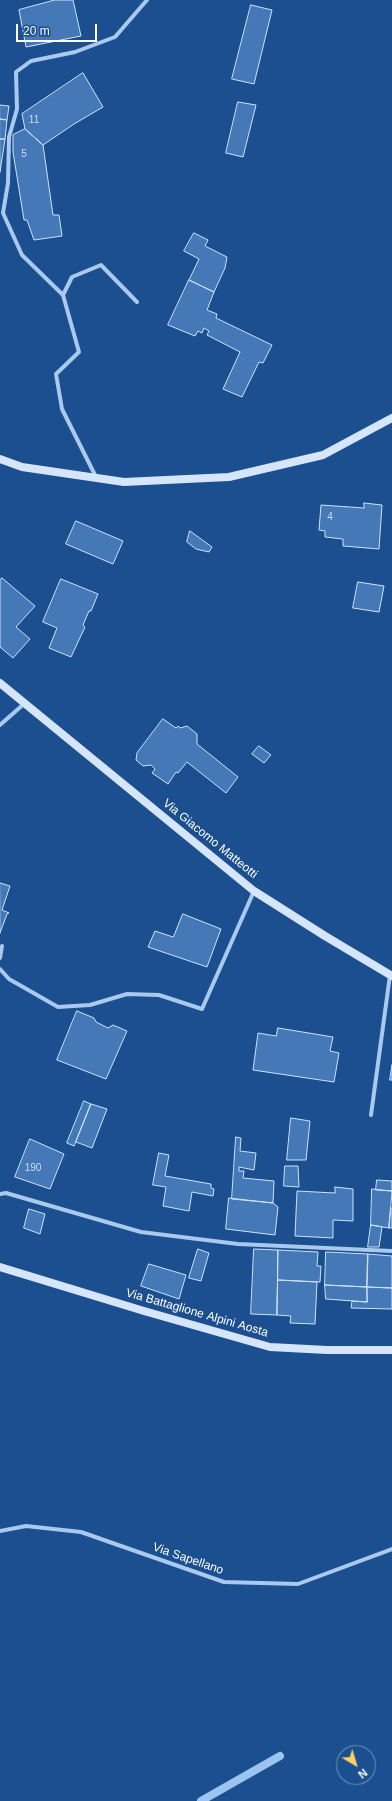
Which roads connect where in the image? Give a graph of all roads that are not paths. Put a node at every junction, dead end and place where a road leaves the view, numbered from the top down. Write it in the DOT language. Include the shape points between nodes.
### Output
graph roads {
  1 [pos="147,0"];
  2 [pos="63,295"];
  3 [pos="137,302"];
  4 [pos="392,418"];
  5 [pos="0,459"];
  6 [pos="96,478"];
  7 [pos="0,683"];
  8 [pos="25,703"];
  9 [pos="0,725"];
  10 [pos="254,891"];
  11 [pos="2,946"];
  12 [pos="0,958"];
  13 [pos="0,969"];
  14 [pos="391,975"];
  15 [pos="371,1115"];
  16 [pos="0,1194"];
  17 [pos="392,1251"];
  18 [pos="0,1266"];
  19 [pos="392,1350"];
  20 [pos="0,1531"];
  21 [pos="392,1550"];
  1 -- 2 [label="street" via="115,38 75,52 31,61 16,72 17,109 10,137 8,183 3,213 22,255"];
  2 -- 3 [label="street" via="72,278 101,265"];
  2 -- 6 [label="street" via="79,352 56,374 62,409"];
  4 -- 6 [label="street" via="323,455 229,477 124,482"];
  5 -- 6 [label="street" via="22,467"];
  7 -- 8 [label="street, Via Giacomo Matteotti"];
  8 -- 9 [label="street"];
  8 -- 10 [label="street, Via Giacomo Matteotti"];
  10 -- 13 [label="street" via="202,1009 159,995 127,994 90,1005 58,1007 9,979"];
  10 -- 14 [label="street, Via Giacomo Matteotti"];
  11 -- 12 [label="street"];
  14 -- 15 [label="street"];
  16 -- 17 [label="street" via="6,1193 141,1232 238,1244"];
  18 -- 19 [label="street, Via Battaglione Alpini Aosta" via="144,1312 270,1347"];
  20 -- 21 [label="street, Via Sapellano" via="26,1526 81,1532 224,1582 298,1584"];
}
